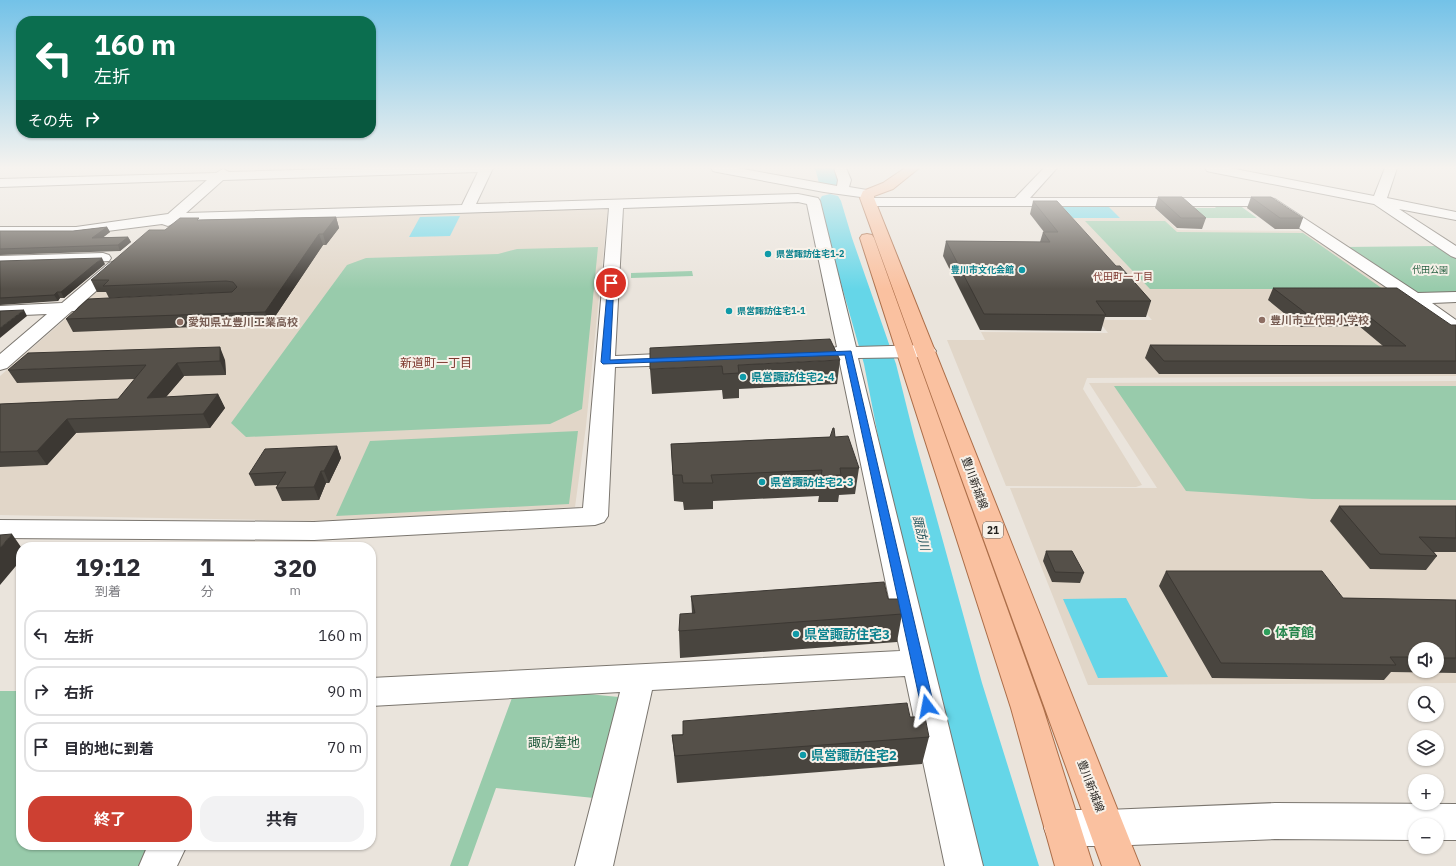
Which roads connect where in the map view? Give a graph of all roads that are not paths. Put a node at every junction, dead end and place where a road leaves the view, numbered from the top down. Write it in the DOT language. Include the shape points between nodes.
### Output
graph roads {
  1 [pos="183,208"];
  2 [pos="455,208"];
  3 [pos="616,208"];
  4 [pos="815,208"];
  5 [pos="862,208"];
  6 [pos="1280,208"];
  7 [pos="1389,208"];
  8 [pos="1414,208"];
  9 [pos="1456,216"];
  10 [pos="172,218"];
  11 [pos="0,231"];
  12 [pos="149,237"];
  13 [pos="1431,237"];
  14 [pos="1456,243"];
  15 [pos="1456,253"];
  16 [pos="0,261"];
  17 [pos="1456,297"];
  18 [pos="1414,298"];
  19 [pos="94,304"];
  20 [pos="66,307"];
  21 [pos="0,311"];
  22 [pos="1456,329"];
  23 [pos="908,351"];
  24 [pos="855,352"];
  25 [pos="817,354"];
  26 [pos="700,358"];
  27 [pos="605,362"];
  28 [pos="0,364"];
  29 [pos="0,529"];
  30 [pos="310,539"];
  31 [pos="917,663"];
  32 [pos="639,679"];
  33 [pos="376,692"];
  34 [pos="1456,822"];
  35 [pos="1062,828"];
  36 [pos="1107,828"];
  37 [pos="166,850"];
  38 [pos="158,866"];
  39 [pos="594,866"];
  40 [pos="964,866"];
  41 [pos="1074,866"];
  42 [pos="1122,866"];
  1 -- 10 [label="street"];
  2 -- 10 [label="street"];
  3 -- 27 [label="street"];
  4 -- 24 [label="street"];
  5 -- 23 [label="main road, 豊川新城線 / 21"];
  6 -- 18 [label="street"];
  7 -- 13 [label="street"];
  8 -- 9 [label="street"];
  10 -- 11 [label="street" via="76,231"];
  10 -- 12 [label="street"];
  13 -- 14 [label="street"];
  13 -- 15 [label="street"];
  16 -- 20 [label="street" via="125,257"];
  17 -- 18 [label="street"];
  18 -- 22 [label="street"];
  19 -- 20 [label="street"];
  20 -- 21 [label="street"];
  20 -- 28 [label="street"];
  23 -- 24 [label="street"];
  23 -- 35 [label="main road, 豊川新城線 / 21" via="1027,708"];
  23 -- 36 [label="main road, 豊川新城線 / 21" via="988,518"];
  24 -- 25 [label="street"];
  24 -- 31 [label="street"];
  26 -- 27 [label="street"];
  27 -- 30 [label="street" via="595,516"];
  29 -- 30 [label="street"];
  31 -- 32 [label="street"];
  31 -- 40 [label="street"];
  32 -- 33 [label="street"];
  32 -- 39 [label="street"];
  34 -- 36 [label="street" via="1274,821"];
  35 -- 36 [label="street"];
  35 -- 41 [label="main road, 豊川新城線 / 21"];
  36 -- 42 [label="main road, 豊川新城線 / 21"];
  37 -- 38 [label="street"];
}
